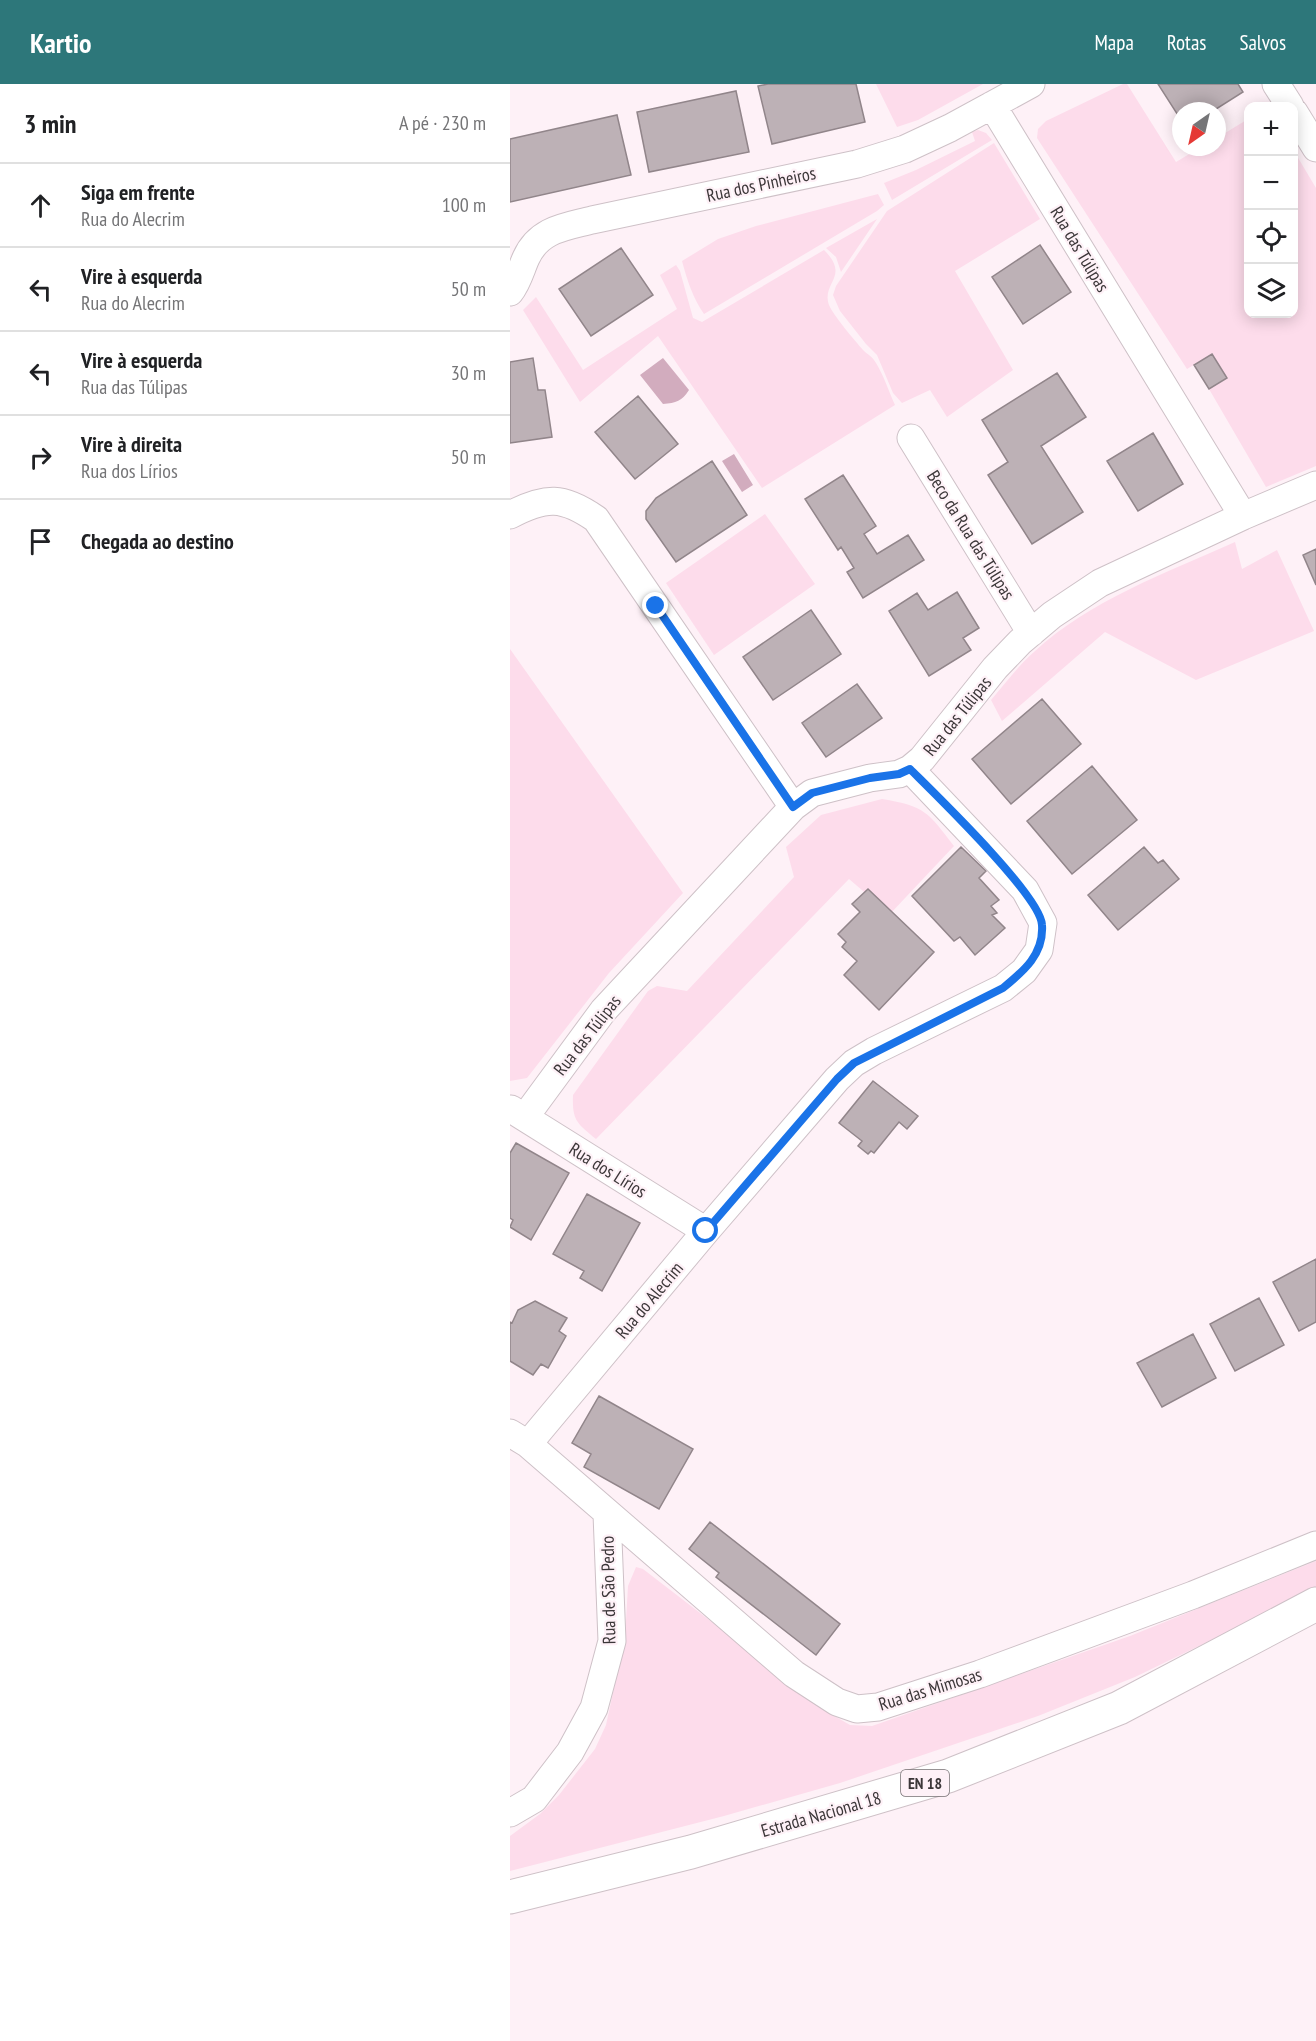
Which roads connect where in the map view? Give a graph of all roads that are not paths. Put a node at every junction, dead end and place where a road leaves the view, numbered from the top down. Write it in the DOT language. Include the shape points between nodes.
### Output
graph roads {
  1 [pos="1031,84"];
  2 [pos="1276,84"];
  3 [pos="1287,102"];
  4 [pos="992,105"];
  5 [pos="1298,120"];
  6 [pos="1316,147"];
  7 [pos="510,292"];
  8 [pos="911,438"];
  9 [pos="1316,485"];
  10 [pos="510,515"];
  11 [pos="1243,516"];
  12 [pos="1031,633"];
  13 [pos="910,769"];
  14 [pos="793,807"];
  15 [pos="518,1113"];
  16 [pos="706,1231"];
  17 [pos="519,1439"];
  18 [pos="607,1514"];
  19 [pos="1316,1545"];
  20 [pos="1316,1604"];
  21 [pos="510,1814"];
  22 [pos="510,1898"];
  1 -- 4 [label="street, Rua dos Pinheiros"];
  2 -- 3 [label="street"];
  4 -- 7 [label="street, Rua dos Pinheiros" via="905,149 856,164 553,230 537,239"];
  4 -- 11 [label="street, Rua das Túlipas"];
  5 -- 6 [label="street"];
  8 -- 12 [label="street, Beco da Rua das Túlipas"];
  9 -- 11 [label="street, Rua das Túlipas"];
  10 -- 14 [label="street" via="527,506 554,500 577,505 596,519"];
  11 -- 12 [label="street, Rua das Túlipas" via="1100,583"];
  12 -- 13 [label="street, Rua das Túlipas" via="995,668"];
  13 -- 14 [label="street, Rua das Túlipas" via="812,793"];
  13 -- 16 [label="street, Rua do Alecrim" via="1024,890 1043,923 1039,950 1024,971 1003,988 854,1063"];
  14 -- 15 [label="street, Rua das Túlipas" via="603,1011"];
  15 -- 16 [label="street, Rua dos Lírios"];
  16 -- 17 [label="street, Rua do Alecrim"];
  17 -- 18 [label="street, Rua das Mimosas"];
  18 -- 19 [label="street, Rua das Mimosas" via="794,1674 837,1702 857,1709 878,1707 980,1674"];
  18 -- 21 [label="street, Rua de São Pedro" via="612,1641 594,1708 570,1752 534,1798"];
  20 -- 22 [label="main road, Estrada Nacional 18 / EN 18" via="1119,1708 948,1776 691,1852"];
}
